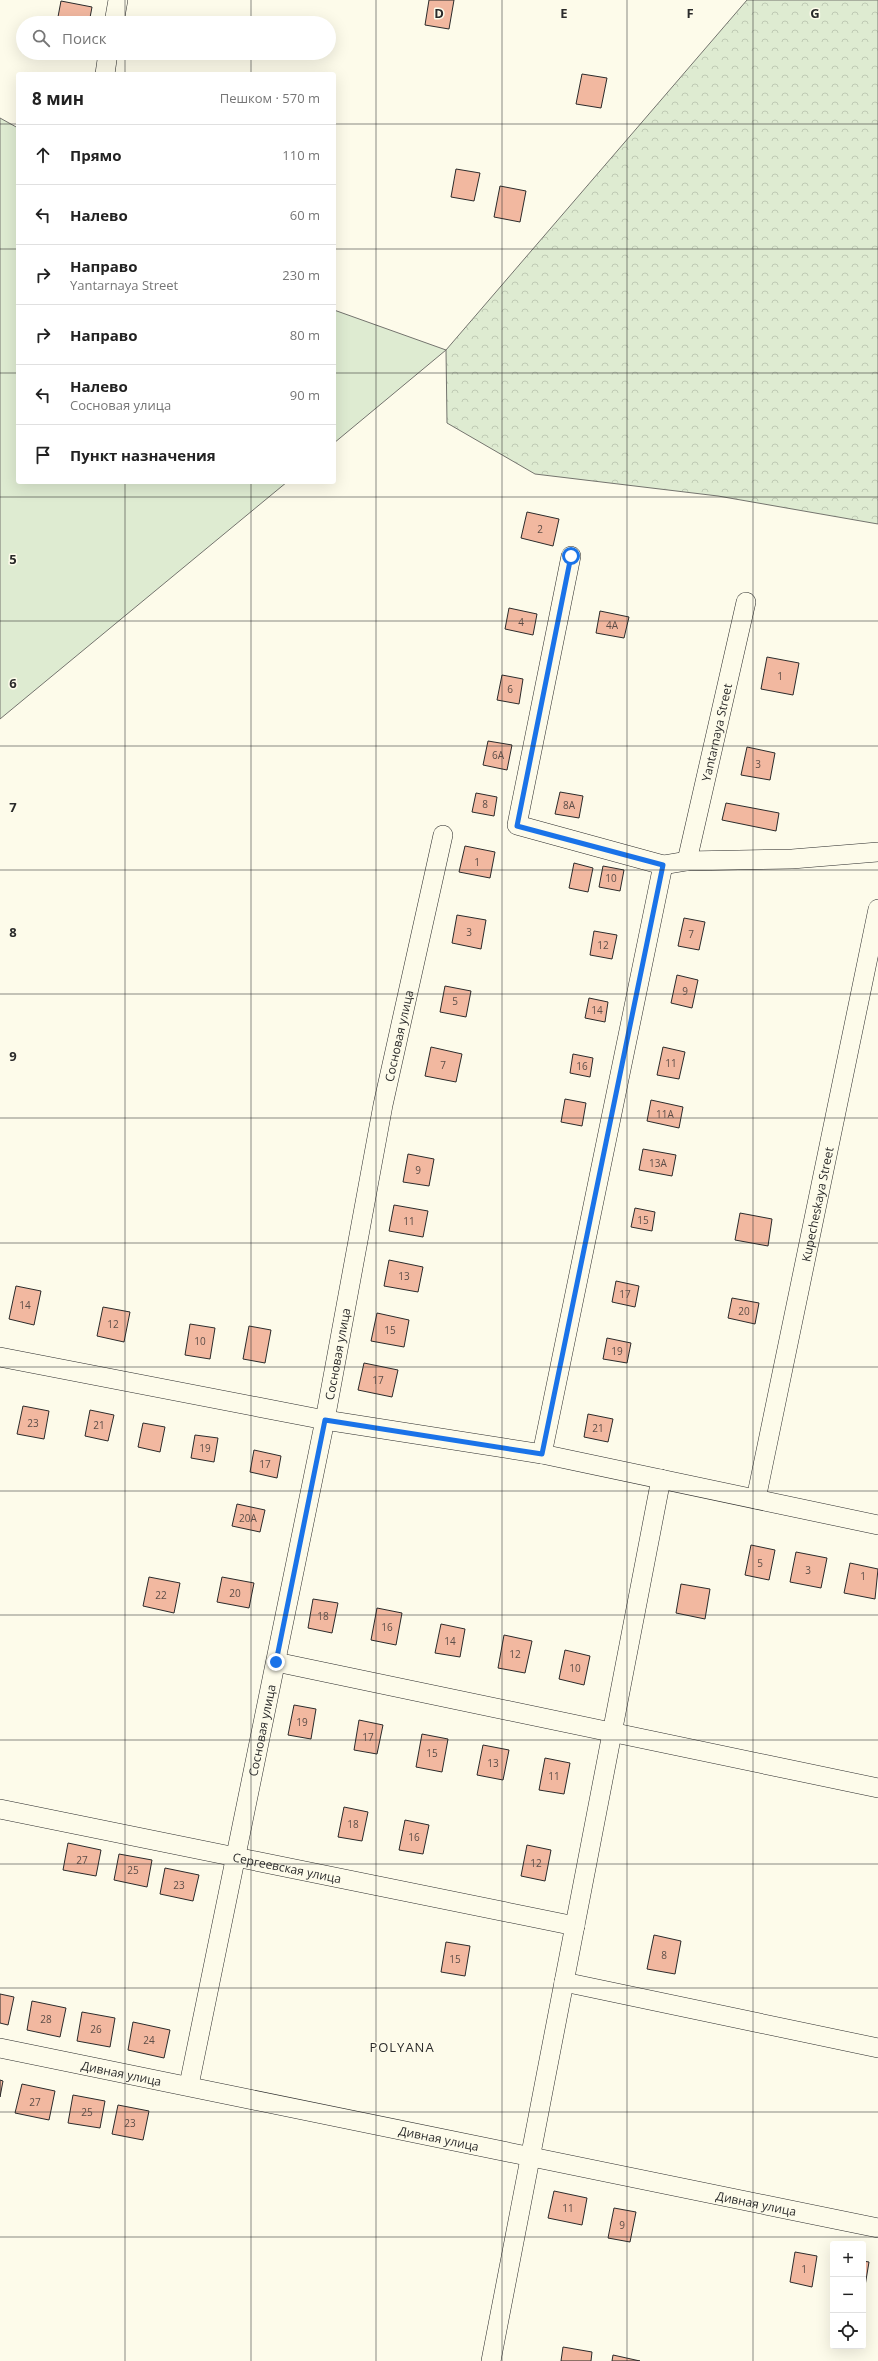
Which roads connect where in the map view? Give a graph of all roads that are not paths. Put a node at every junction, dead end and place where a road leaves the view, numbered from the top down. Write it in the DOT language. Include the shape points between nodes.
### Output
graph roads {
  1 [pos="118,0"];
  2 [pos="115,16"];
  3 [pos="107,60"];
  4 [pos="105,72"];
  5 [pos="571,556"];
  6 [pos="746,602"];
  7 [pos="443,835"];
  8 [pos="878,852"];
  9 [pos="687,861"];
  10 [pos="663,865"];
  11 [pos="878,909"];
  12 [pos="0,1357"];
  13 [pos="325,1420"];
  14 [pos="542,1454"];
  15 [pos="661,1480"];
  16 [pos="756,1499"];
  17 [pos="878,1525"];
  18 [pos="276,1662"];
  19 [pos="612,1731"];
  20 [pos="878,1788"];
  21 [pos="0,1809"];
  22 [pos="236,1857"];
  23 [pos="575,1926"];
  24 [pos="564,1982"];
  25 [pos="0,2048"];
  26 [pos="878,2048"];
  27 [pos="189,2085"];
  28 [pos="530,2158"];
  29 [pos="878,2228"];
  30 [pos="491,2361"];
  1 -- 2 [label="street"];
  3 -- 4 [label="street"];
  5 -- 10 [label="street" via="517,826"];
  6 -- 9 [label="street, Yantarnaya Street"];
  7 -- 13 [label="street, Сосновая улица" via="383,1105"];
  8 -- 9 [label="street" via="792,859"];
  9 -- 10 [label="street"];
  10 -- 14 [label="street"];
  11 -- 16 [label="street, Kupecheskaya Street"];
  12 -- 13 [label="street"];
  13 -- 14 [label="street"];
  13 -- 18 [label="street, Сосновая улица"];
  14 -- 15 [label="street"];
  15 -- 16 [label="street"];
  15 -- 19 [label="street"];
  16 -- 17 [label="street"];
  18 -- 19 [label="street"];
  18 -- 22 [label="street, Сосновая улица"];
  19 -- 20 [label="street"];
  19 -- 23 [label="street"];
  21 -- 22 [label="street, Сергеевская улица"];
  22 -- 23 [label="street, Сергеевская улица"];
  22 -- 27 [label="street, Сосновая улица"];
  23 -- 24 [label="street"];
  24 -- 26 [label="street"];
  24 -- 28 [label="street"];
  25 -- 27 [label="street, Дивная улица"];
  27 -- 28 [label="street, Дивная улица"];
  28 -- 29 [label="street, Дивная улица"];
  28 -- 30 [label="street"];
}
